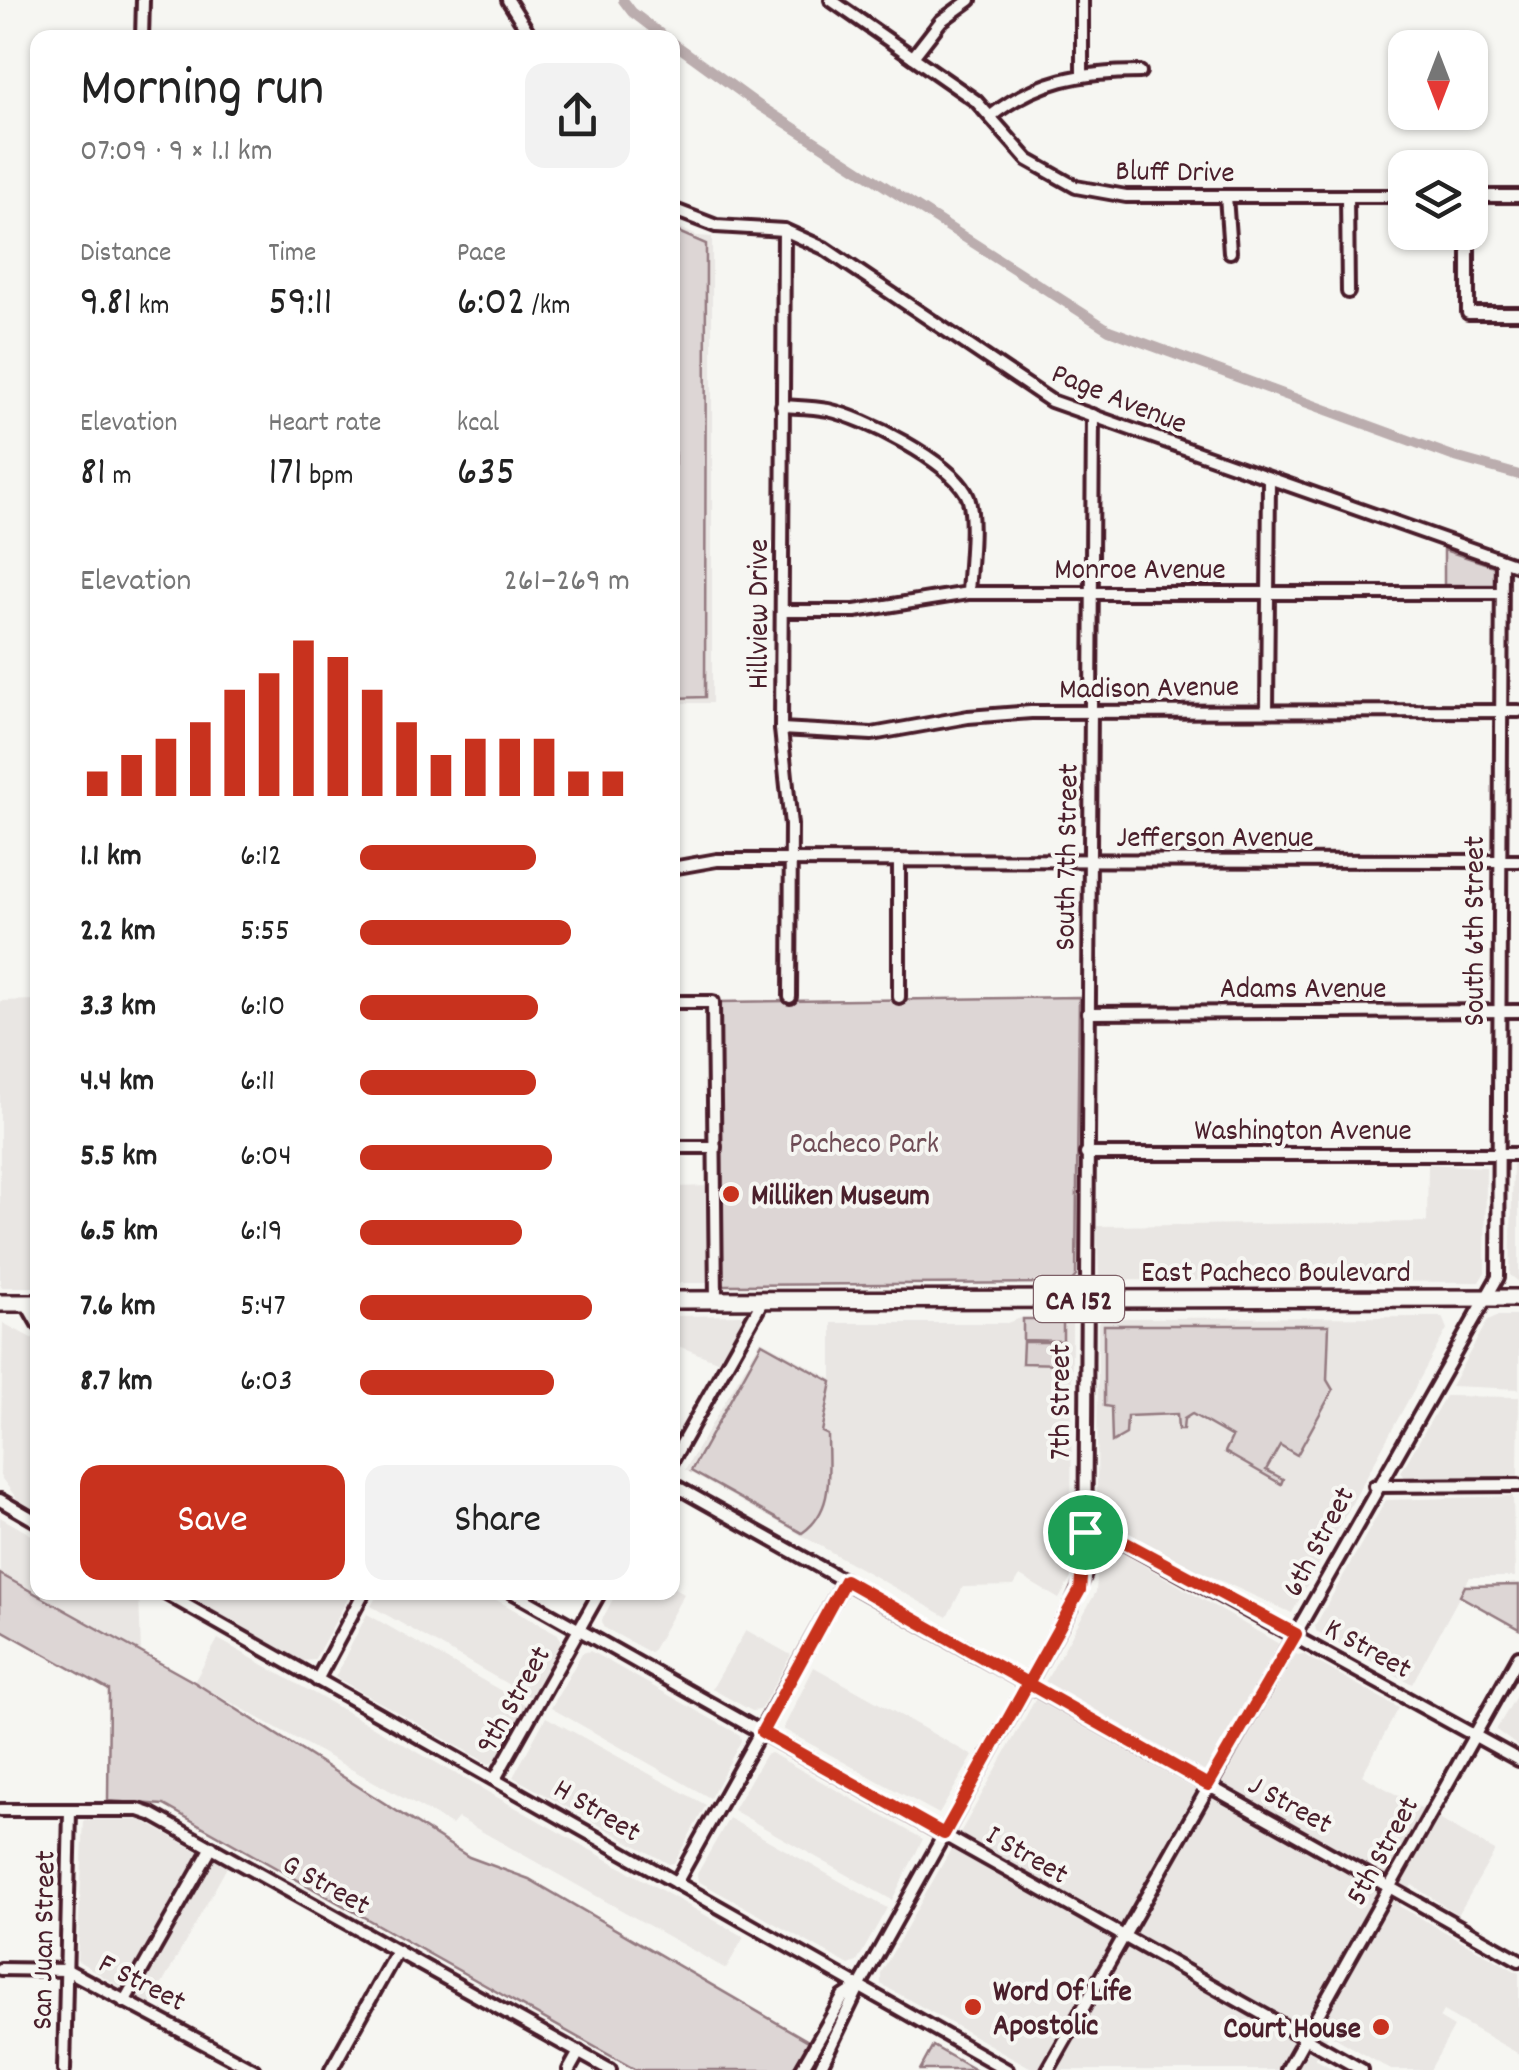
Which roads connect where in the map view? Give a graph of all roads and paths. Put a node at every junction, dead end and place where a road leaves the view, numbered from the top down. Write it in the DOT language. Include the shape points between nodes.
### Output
graph roads {
  1 [pos="144,0"];
  2 [pos="508,0"];
  3 [pos="831,0"];
  4 [pos="970,0"];
  5 [pos="1082,0"];
  6 [pos="142,30"];
  7 [pos="527,30"];
  8 [pos="913,57"];
  9 [pos="1140,72"];
  10 [pos="1082,75"];
  11 [pos="991,116"];
  12 [pos="1226,196"];
  13 [pos="1347,196"];
  14 [pos="1388,196"];
  15 [pos="1488,196"];
  16 [pos="1519,196"];
  17 [pos="680,212"];
  18 [pos="784,230"];
  19 [pos="1468,250"];
  20 [pos="1230,252"];
  21 [pos="1348,292"];
  22 [pos="1519,314"];
  23 [pos="782,406"];
  24 [pos="1093,415"];
  25 [pos="1269,481"];
  26 [pos="1502,560"];
  27 [pos="1519,566"];
  28 [pos="1269,592"];
  29 [pos="1502,592"];
  30 [pos="968,593"];
  31 [pos="1094,594"];
  32 [pos="782,611"];
  33 [pos="1267,710"];
  34 [pos="1500,711"];
  35 [pos="1519,711"];
  36 [pos="1091,712"];
  37 [pos="781,729"];
  38 [pos="792,860"];
  39 [pos="899,860"];
  40 [pos="1090,860"];
  41 [pos="1498,861"];
  42 [pos="1519,861"];
  43 [pos="680,867"];
  44 [pos="790,997"];
  45 [pos="899,997"];
  46 [pos="680,1002"];
  47 [pos="1519,1010"];
  48 [pos="1496,1011"];
  49 [pos="1088,1013"];
  50 [pos="715,1147"];
  51 [pos="680,1148"];
  52 [pos="1086,1154"];
  53 [pos="1500,1154"];
  54 [pos="1519,1154"];
  55 [pos="1485,1298"];
  56 [pos="1519,1298"];
  57 [pos="1084,1299"];
  58 [pos="680,1300"];
  59 [pos="716,1300"];
  60 [pos="763,1300"];
  61 [pos="0,1302"];
  62 [pos="30,1303"];
  63 [pos="680,1446"];
  64 [pos="1375,1486"];
  65 [pos="1519,1486"];
  66 [pos="680,1488"];
  67 [pos="0,1500"];
  68 [pos="30,1517"];
  69 [pos="1085,1532"];
  70 [pos="845,1580"];
  71 [pos="176,1600"];
  72 [pos="360,1600"];
  73 [pos="526,1600"];
  74 [pos="596,1600"];
  75 [pos="579,1631"];
  76 [pos="1296,1634"];
  77 [pos="1519,1656"];
  78 [pos="316,1680"];
  79 [pos="1029,1684"];
  80 [pos="762,1732"];
  81 [pos="1474,1734"];
  82 [pos="1519,1760"];
  83 [pos="496,1777"];
  84 [pos="1208,1785"];
  85 [pos="0,1810"];
  86 [pos="70,1811"];
  87 [pos="944,1834"];
  88 [pos="212,1848"];
  89 [pos="676,1883"];
  90 [pos="1389,1886"];
  91 [pos="1124,1936"];
  92 [pos="397,1950"];
  93 [pos="1519,1960"];
  94 [pos="0,1969"];
  95 [pos="67,1970"];
  96 [pos="858,1987"];
  97 [pos="124,2002"];
  98 [pos="1305,2038"];
  99 [pos="579,2052"];
  100 [pos="64,2070"];
  101 [pos="254,2070"];
  102 [pos="330,2070"];
  103 [pos="569,2070"];
  104 [pos="610,2070"];
  105 [pos="802,2070"];
  106 [pos="818,2070"];
  107 [pos="1007,2070"];
  108 [pos="1048,2070"];
  109 [pos="1287,2070"];
  110 [pos="1362,2070"];
  1 -- 6 [label="street"];
  2 -- 7 [label="street"];
  3 -- 8 [label="street, Bluff Drive"];
  4 -- 8 [label="street" via="941,21"];
  5 -- 10 [label="street"];
  8 -- 11 [label="street, Bluff Drive"];
  9 -- 10 [label="street"];
  10 -- 11 [label="street" via="1028,90"];
  11 -- 12 [label="street, Bluff Drive" via="1028,160 1092,192"];
  12 -- 13 [label="street, Bluff Drive"];
  12 -- 20 [label="street"];
  13 -- 14 [label="street, Bluff Drive"];
  13 -- 21 [label="street"];
  15 -- 16 [label="street"];
  17 -- 18 [label="street, Page Avenue" via="716,226"];
  18 -- 23 [label="street, Hillview Drive"];
  18 -- 24 [label="street, Page Avenue" via="824,248 1051,401"];
  19 -- 22 [label="street" via="1468,313"];
  23 -- 30 [label="street" via="828,410 875,426 966,492"];
  23 -- 32 [label="street, Hillview Drive"];
  24 -- 25 [label="street, Page Avenue"];
  24 -- 31 [label="street, South 7th Street"];
  25 -- 26 [label="street, Page Avenue"];
  25 -- 28 [label="street"];
  26 -- 27 [label="street, Page Avenue"];
  26 -- 29 [label="street, South 6th Street"];
  28 -- 29 [label="street, Monroe Avenue"];
  28 -- 31 [label="street, Monroe Avenue"];
  28 -- 33 [label="street"];
  29 -- 34 [label="street, South 6th Street"];
  30 -- 31 [label="street, Monroe Avenue"];
  30 -- 32 [label="street, Monroe Avenue" via="855,612"];
  31 -- 36 [label="street, South 7th Street"];
  32 -- 37 [label="street, Hillview Drive"];
  33 -- 34 [label="street, Madison Avenue"];
  33 -- 36 [label="street, Madison Avenue"];
  34 -- 35 [label="street, Madison Avenue"];
  34 -- 41 [label="street, South 6th Street"];
  36 -- 37 [label="street, Madison Avenue" via="1006,713 872,734"];
  36 -- 40 [label="street, South 7th Street"];
  37 -- 38 [label="street, Hillview Drive"];
  38 -- 39 [label="street, Jefferson Avenue"];
  38 -- 43 [label="street, Jefferson Avenue"];
  38 -- 44 [label="street, Hillview Drive"];
  39 -- 40 [label="street, Jefferson Avenue"];
  39 -- 45 [label="street"];
  40 -- 41 [label="street, Jefferson Avenue"];
  40 -- 49 [label="street, South 7th Street"];
  41 -- 42 [label="street, Jefferson Avenue"];
  41 -- 48 [label="street, South 6th Street"];
  46 -- 50 [label="street" via="714,1002"];
  47 -- 48 [label="street, Adams Avenue"];
  48 -- 49 [label="street, Adams Avenue"];
  48 -- 53 [label="street, South 6th Street"];
  49 -- 52 [label="street, South 7th Street"];
  50 -- 51 [label="street"];
  50 -- 59 [label="street"];
  52 -- 53 [label="street, Washington Avenue"];
  52 -- 57 [label="street, South 7th Street"];
  53 -- 54 [label="street, Washington Avenue"];
  53 -- 55 [label="street, South 6th Street" via="1499,1270"];
  55 -- 56 [label="highway, East Pacheco Boulevard / CA 152"];
  55 -- 57 [label="highway, East Pacheco Boulevard / CA 152"];
  55 -- 64 [label="street, 6th Street"];
  57 -- 60 [label="highway, East Pacheco Boulevard / CA 152"];
  57 -- 69 [label="street, 7th Street"];
  58 -- 59 [label="highway, East Pacheco Boulevard / CA 152"];
  59 -- 60 [label="highway, East Pacheco Boulevard / CA 152"];
  60 -- 63 [label="street"];
  61 -- 62 [label="highway"];
  64 -- 65 [label="street"];
  64 -- 76 [label="street, 6th Street"];
  66 -- 70 [label="street, J Street"];
  67 -- 68 [label="street"];
  69 -- 76 [label="street, K Street" via="1106,1532"];
  69 -- 79 [label="street, 7th Street" via="1084,1582"];
  70 -- 79 [label="street, J Street"];
  70 -- 80 [label="street"];
  71 -- 78 [label="street, H Street"];
  72 -- 78 [label="street"];
  73 -- 75 [label="street, I Street"];
  74 -- 75 [label="street, 9th Street"];
  75 -- 80 [label="street, I Street"];
  75 -- 83 [label="street, 9th Street"];
  76 -- 81 [label="street, K Street"];
  76 -- 84 [label="street, 6th Street"];
  77 -- 81 [label="street, 5th Street"];
  78 -- 83 [label="street, H Street"];
  79 -- 84 [label="street, J Street"];
  79 -- 87 [label="street, 7th Street"];
  80 -- 87 [label="street, I Street"];
  80 -- 89 [label="street"];
  81 -- 82 [label="street, K Street"];
  81 -- 90 [label="street, 5th Street"];
  83 -- 89 [label="street, H Street"];
  84 -- 90 [label="street, J Street"];
  84 -- 91 [label="street, 6th Street"];
  85 -- 86 [label="street, G Street"];
  86 -- 88 [label="street, G Street" via="139,1810"];
  86 -- 95 [label="street, San Juan Street"];
  87 -- 91 [label="street, I Street"];
  87 -- 96 [label="street, 7th Street"];
  88 -- 92 [label="street, G Street"];
  88 -- 97 [label="street"];
  89 -- 96 [label="street, H Street"];
  90 -- 93 [label="street, J Street"];
  90 -- 98 [label="street, 5th Street"];
  91 -- 98 [label="street, I Street"];
  91 -- 108 [label="street, 6th Street"];
  92 -- 99 [label="street, G Street"];
  92 -- 102 [label="street"];
  94 -- 95 [label="street, F Street"];
  95 -- 97 [label="street, F Street"];
  95 -- 100 [label="street, San Juan Street"];
  96 -- 105 [label="street, 7th Street" via="843,1998"];
  96 -- 106 [label="street, 7th Street"];
  96 -- 107 [label="street, H Street"];
  97 -- 101 [label="street, F Street"];
  98 -- 109 [label="street, 5th Street"];
  98 -- 110 [label="street, I Street"];
  99 -- 103 [label="street"];
  99 -- 104 [label="street, G Street"];
}
